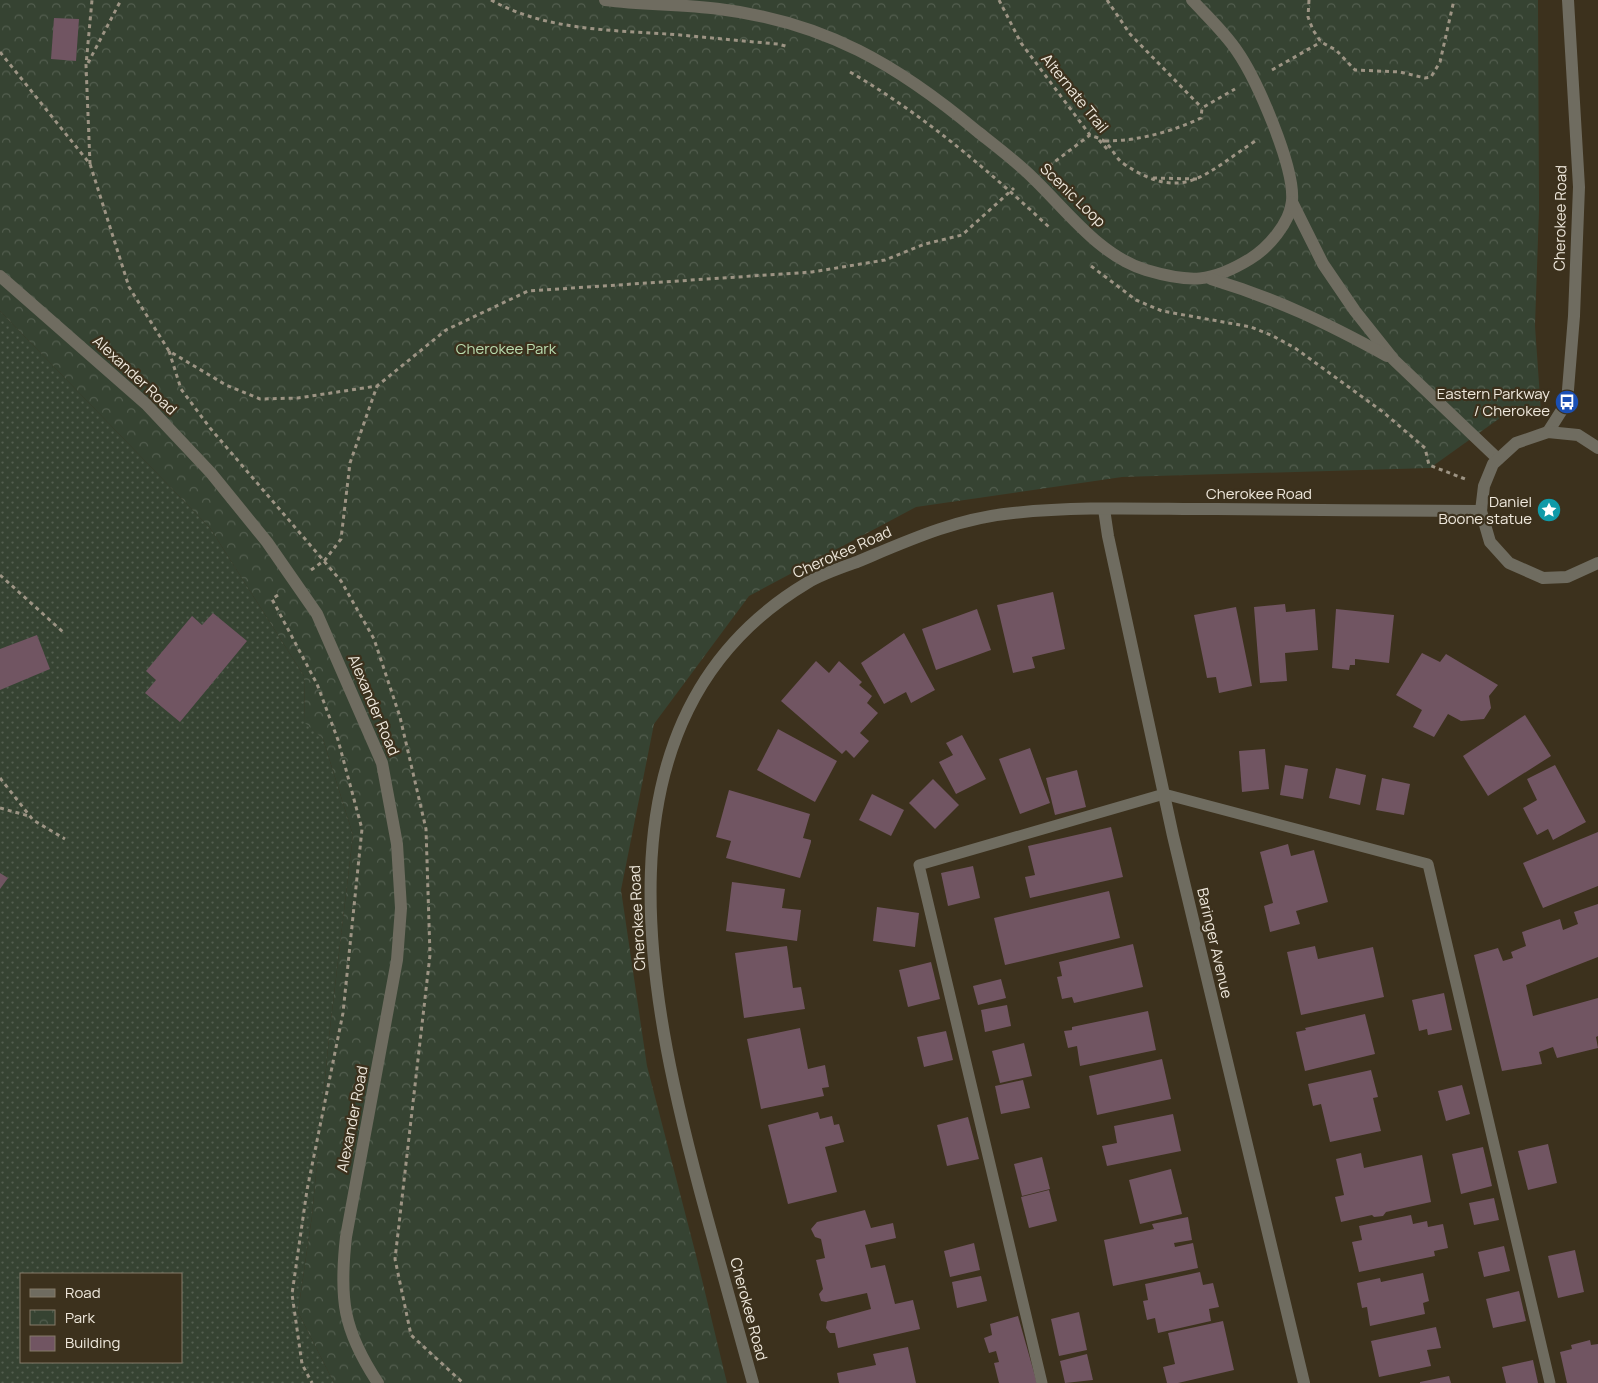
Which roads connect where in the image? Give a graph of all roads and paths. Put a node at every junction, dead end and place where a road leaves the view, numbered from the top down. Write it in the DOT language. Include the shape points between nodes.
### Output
graph roads {
  1 [pos="92,0"];
  2 [pos="121,0"];
  3 [pos="491,0"];
  4 [pos="605,0"];
  5 [pos="999,0"];
  6 [pos="1107,0"];
  7 [pos="1192,0"];
  8 [pos="1309,0"];
  9 [pos="1454,0"];
  10 [pos="1568,0"];
  11 [pos="1321,42"];
  12 [pos="795,49"];
  13 [pos="0,52"];
  14 [pos="86,66"];
  15 [pos="847,71"];
  16 [pos="1256,80"];
  17 [pos="1216,100"];
  18 [pos="1202,108"];
  19 [pos="1074,115"];
  20 [pos="1090,135"];
  21 [pos="1262,136"];
  22 [pos="1104,141"];
  23 [pos="1116,158"];
  24 [pos="1054,163"];
  25 [pos="90,164"];
  26 [pos="1015,187"];
  27 [pos="1009,192"];
  28 [pos="1292,202"];
  29 [pos="1056,235"];
  30 [pos="1084,261"];
  31 [pos="0,276"];
  32 [pos="1211,278"];
  33 [pos="169,351"];
  34 [pos="1394,360"];
  35 [pos="377,386"];
  36 [pos="1548,432"];
  37 [pos="1598,448"];
  38 [pos="1498,459"];
  39 [pos="1484,486"];
  40 [pos="1104,509"];
  41 [pos="1481,511"];
  42 [pos="1597,567"];
  43 [pos="0,575"];
  44 [pos="272,599"];
  45 [pos="63,632"];
  46 [pos="0,778"];
  47 [pos="1164,794"];
  48 [pos="0,808"];
  49 [pos="29,816"];
  50 [pos="65,839"];
  51 [pos="312,1383"];
  52 [pos="378,1383"];
  53 [pos="753,1383"];
  54 [pos="1042,1383"];
  55 [pos="1304,1383"];
  56 [pos="1550,1383"];
  1 -- 14 [label="path"];
  2 -- 14 [label="path"];
  3 -- 12 [label="path" via="551,23 778,44"];
  4 -- 32 [label="street, Scenic Loop" via="732,11 790,23 850,45 887,64 951,110 1032,177 1088,234 1118,257 1138,267 1176,278"];
  5 -- 19 [label="path, Alternate Trail" via="1021,44"];
  6 -- 18 [label="path" via="1130,34"];
  7 -- 16 [label="street, Scenic Loop" via="1236,48"];
  8 -- 11 [label="path" via="1308,17"];
  9 -- 11 [label="path" via="1440,62 1432,77 1355,70 1336,50"];
  10 -- 36 [label="street, Cherokee Road" via="1579,186 1574,316 1567,402"];
  11 -- 16 [label="path"];
  13 -- 25 [label="path"];
  14 -- 25 [label="path"];
  15 -- 27 [label="path" via="910,109"];
  16 -- 28 [label="street, Scenic Loop" via="1288,174"];
  17 -- 18 [label="path"];
  18 -- 22 [label="path" via="1201,118 1181,128 1155,135"];
  19 -- 20 [label="path"];
  19 -- 23 [label="path, Alternate Trail"];
  20 -- 22 [label="path"];
  20 -- 24 [label="path"];
  21 -- 23 [label="path" via="1200,179 1170,183 1148,178"];
  22 -- 23 [label="path"];
  25 -- 33 [label="path" via="129,287"];
  26 -- 27 [label="path"];
  27 -- 29 [label="path"];
  27 -- 35 [label="path" via="962,235 925,244 885,260 812,272 528,291 446,330"];
  28 -- 32 [label="street, Scenic Loop" via="1284,224 1260,251 1232,270"];
  28 -- 34 [label="street" via="1328,272"];
  30 -- 39 [label="path" via="1125,293 1162,311 1229,322 1273,336 1383,412 1425,448 1429,465"];
  31 -- 52 [label="street, Alexander Road" via="146,404 211,473 267,542 317,614 382,763 398,844 401,908 397,960 342,1268 343,1303 353,1341"];
  32 -- 34 [label="street" via="1319,319"];
  33 -- 35 [label="path" via="226,385 260,399 298,398"];
  33 -- 35 [label="path" via="181,389 210,428 325,560 341,539 350,463"];
  34 -- 38 [label="street"];
  36 -- 37 [label="street" via="1578,435"];
  36 -- 38 [label="street" via="1516,442"];
  38 -- 39 [label="street"];
  39 -- 41 [label="street"];
  40 -- 41 [label="street, Cherokee Road"];
  40 -- 47 [label="street, Baringer Avenue"];
  40 -- 53 [label="street, Cherokee Road" via="1010,513 938,528 810,581 777,602 746,628 711,669 677,733 656,810 651,850 649,889 653,954 669,1065"];
  41 -- 42 [label="street" via="1490,542 1510,563 1543,578 1567,577"];
  43 -- 45 [label="path"];
  44 -- 51 [label="path" via="317,684 338,740 362,829 343,1013 307,1190 292,1294 302,1364"];
  46 -- 49 [label="path"];
  47 -- 54 [label="lane" via="919,864"];
  47 -- 55 [label="street, Baringer Avenue"];
  47 -- 56 [label="lane" via="1428,864"];
  48 -- 49 [label="path"];
  49 -- 50 [label="path"];
}
